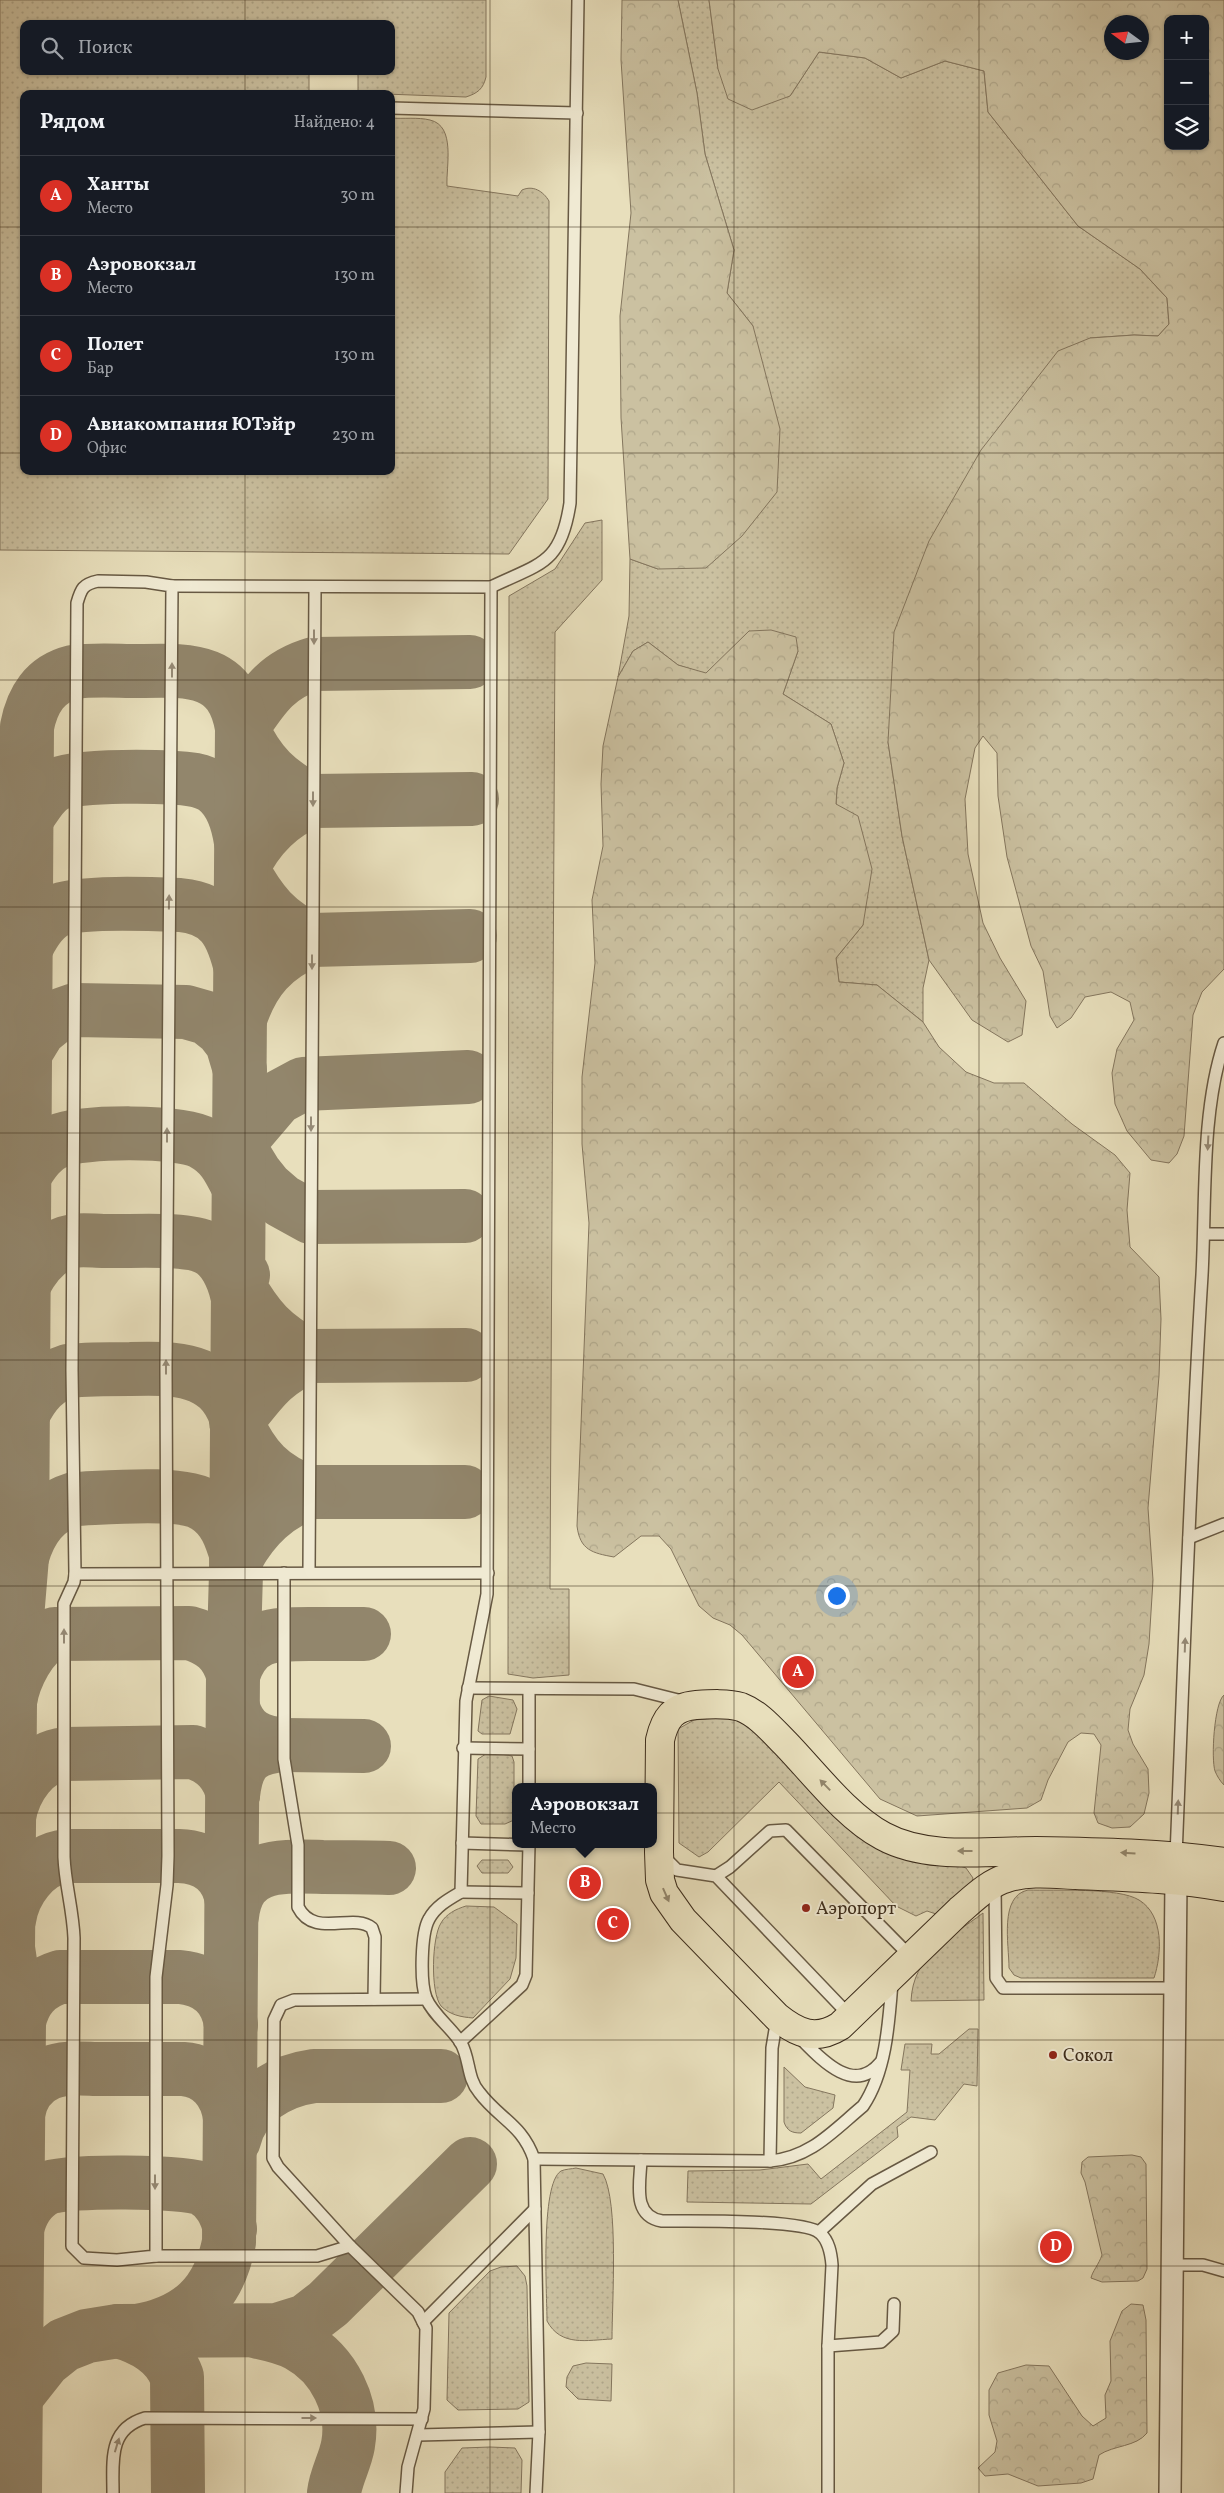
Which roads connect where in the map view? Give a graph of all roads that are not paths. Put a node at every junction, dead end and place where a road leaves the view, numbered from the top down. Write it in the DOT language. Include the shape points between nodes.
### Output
graph roads {
  1 [pos="578,0"];
  2 [pos="395,108"];
  3 [pos="577,113"];
  4 [pos="172,586"];
  5 [pos="314,588"];
  6 [pos="491,588"];
  7 [pos="1224,1043"];
  8 [pos="1204,1234"];
  9 [pos="1224,1234"];
  10 [pos="1224,1524"];
  11 [pos="1189,1538"];
  12 [pos="309,1572"];
  13 [pos="284,1573"];
  14 [pos="488,1573"];
  15 [pos="75,1574"];
  16 [pos="168,1574"];
  17 [pos="468,1688"];
  18 [pos="529,1689"];
  19 [pos="660,1704"];
  20 [pos="698,1705"];
  21 [pos="660,1740"];
  22 [pos="463,1748"];
  23 [pos="529,1749"];
  24 [pos="529,1783"];
  25 [pos="462,1843"];
  26 [pos="512,1844"];
  27 [pos="528,1848"];
  28 [pos="659,1852"];
  29 [pos="1200,1863"];
  30 [pos="716,1876"];
  31 [pos="995,1883"];
  32 [pos="1224,1887"];
  33 [pos="461,1892"];
  34 [pos="528,1894"];
  35 [pos="902,1967"];
  36 [pos="1174,1988"];
  37 [pos="374,1999"];
  38 [pos="426,1999"];
  39 [pos="851,2017"];
  40 [pos="783,2022"];
  41 [pos="460,2042"];
  42 [pos="881,2062"];
  43 [pos="931,2152"];
  44 [pos="534,2159"];
  45 [pos="640,2160"];
  46 [pos="770,2161"];
  47 [pos="535,2209"];
  48 [pos="819,2232"];
  49 [pos="350,2246"];
  50 [pos="156,2256"];
  51 [pos="1171,2265"];
  52 [pos="1224,2271"];
  53 [pos="894,2304"];
  54 [pos="423,2322"];
  55 [pos="828,2346"];
  56 [pos="422,2419"];
  57 [pos="539,2432"];
  58 [pos="418,2435"];
  59 [pos="113,2493"];
  60 [pos="406,2493"];
  61 [pos="536,2493"];
  62 [pos="828,2493"];
  63 [pos="1170,2493"];
  1 -- 3 [label="lane"];
  2 -- 3 [label="lane"];
  3 -- 6 [label="lane" via="567,521 563,538 544,561"];
  4 -- 5 [label="lane"];
  4 -- 15 [label="lane" via="146,582 86,583 77,603 72,1370"];
  16 -- 4 [label="lane, one-way" via="166,1368"];
  5 -- 6 [label="lane"];
  5 -- 12 [label="lane, one-way"];
  6 -- 14 [label="lane"];
  7 -- 8 [label="lane, one-way" via="1216,1067 1209,1132"];
  8 -- 9 [label="lane"];
  8 -- 11 [label="lane"];
  10 -- 11 [label="lane"];
  29 -- 11 [label="lane, one-way"];
  12 -- 13 [label="lane"];
  12 -- 14 [label="lane"];
  13 -- 16 [label="lane"];
  13 -- 37 [label="lane" via="284,1759 298,1845 298,1907 301,1914 314,1922 364,1924 372,1928 375,1937"];
  14 -- 17 [label="lane" via="486,1604"];
  15 -- 16 [label="lane"];
  50 -- 15 [label="lane, one-way" via="92,2260 78,2254 72,2246 74,1918 65,1878 64,1856 64,1634 65,1598"];
  16 -- 50 [label="lane, one-way" via="168,1856 156,1977"];
  17 -- 18 [label="lane"];
  17 -- 22 [label="lane"];
  18 -- 19 [label="lane" via="634,1689"];
  18 -- 23 [label="lane"];
  19 -- 20 [label="lane"];
  19 -- 21 [label="lane"];
  20 -- 21 [label="main road" via="676,1710 663,1726"];
  29 -- 20 [label="main road, one-way" via="1106,1852 950,1851 905,1845 884,1837 863,1823 755,1715 732,1705"];
  21 -- 28 [label="main road"];
  22 -- 23 [label="lane"];
  22 -- 25 [label="lane"];
  23 -- 24 [label="lane"];
  25 -- 26 [label="lane"];
  25 -- 33 [label="lane"];
  27 -- 34 [label="lane"];
  28 -- 30 [label="lane" via="677,1870"];
  28 -- 40 [label="main road, one-way" via="660,1880 671,1906"];
  29 -- 31 [label="main road" via="1018,1875"];
  29 -- 32 [label="main road"];
  29 -- 36 [label="street"];
  30 -- 35 [label="lane" via="770,1831 786,1830"];
  30 -- 39 [label="lane"];
  31 -- 35 [label="main road" via="960,1910"];
  31 -- 36 [label="lane" via="996,1978 1003,1988"];
  33 -- 34 [label="lane"];
  33 -- 38 [label="lane" via="440,1906 426,1928 423,1984"];
  34 -- 41 [label="lane" via="526,1975 522,1985"];
  35 -- 39 [label="main road"];
  35 -- 42 [label="lane"];
  36 -- 51 [label="street"];
  37 -- 38 [label="lane"];
  37 -- 49 [label="lane" via="294,2000 281,2005 274,2020 274,2158"];
  38 -- 41 [label="lane"];
  39 -- 40 [label="main road" via="834,2030 815,2035 805,2034"];
  40 -- 42 [label="lane" via="821,2060 844,2073 864,2076 873,2072"];
  40 -- 46 [label="lane" via="772,2048"];
  41 -- 44 [label="lane" via="472,2084 520,2132"];
  42 -- 46 [label="lane" via="874,2088 863,2106 809,2151 797,2157"];
  43 -- 48 [label="lane" via="872,2184"];
  44 -- 45 [label="lane"];
  44 -- 47 [label="lane"];
  45 -- 46 [label="lane"];
  45 -- 48 [label="lane" via="642,2210 651,2219 662,2222 755,2222"];
  47 -- 54 [label="lane"];
  47 -- 57 [label="lane"];
  48 -- 55 [label="lane" via="827,2241 831,2254"];
  49 -- 50 [label="lane" via="317,2256"];
  49 -- 54 [label="lane" via="418,2312"];
  51 -- 52 [label="lane" via="1203,2265"];
  51 -- 63 [label="street"];
  53 -- 55 [label="lane" via="892,2331 881,2342"];
  54 -- 56 [label="lane" via="426,2328 427,2376"];
  55 -- 62 [label="lane"];
  56 -- 58 [label="lane"];
  59 -- 56 [label="lane, one-way" via="115,2445 121,2432 132,2422 145,2418"];
  57 -- 58 [label="lane"];
  57 -- 61 [label="lane"];
  58 -- 60 [label="lane" via="408,2467"];
}
